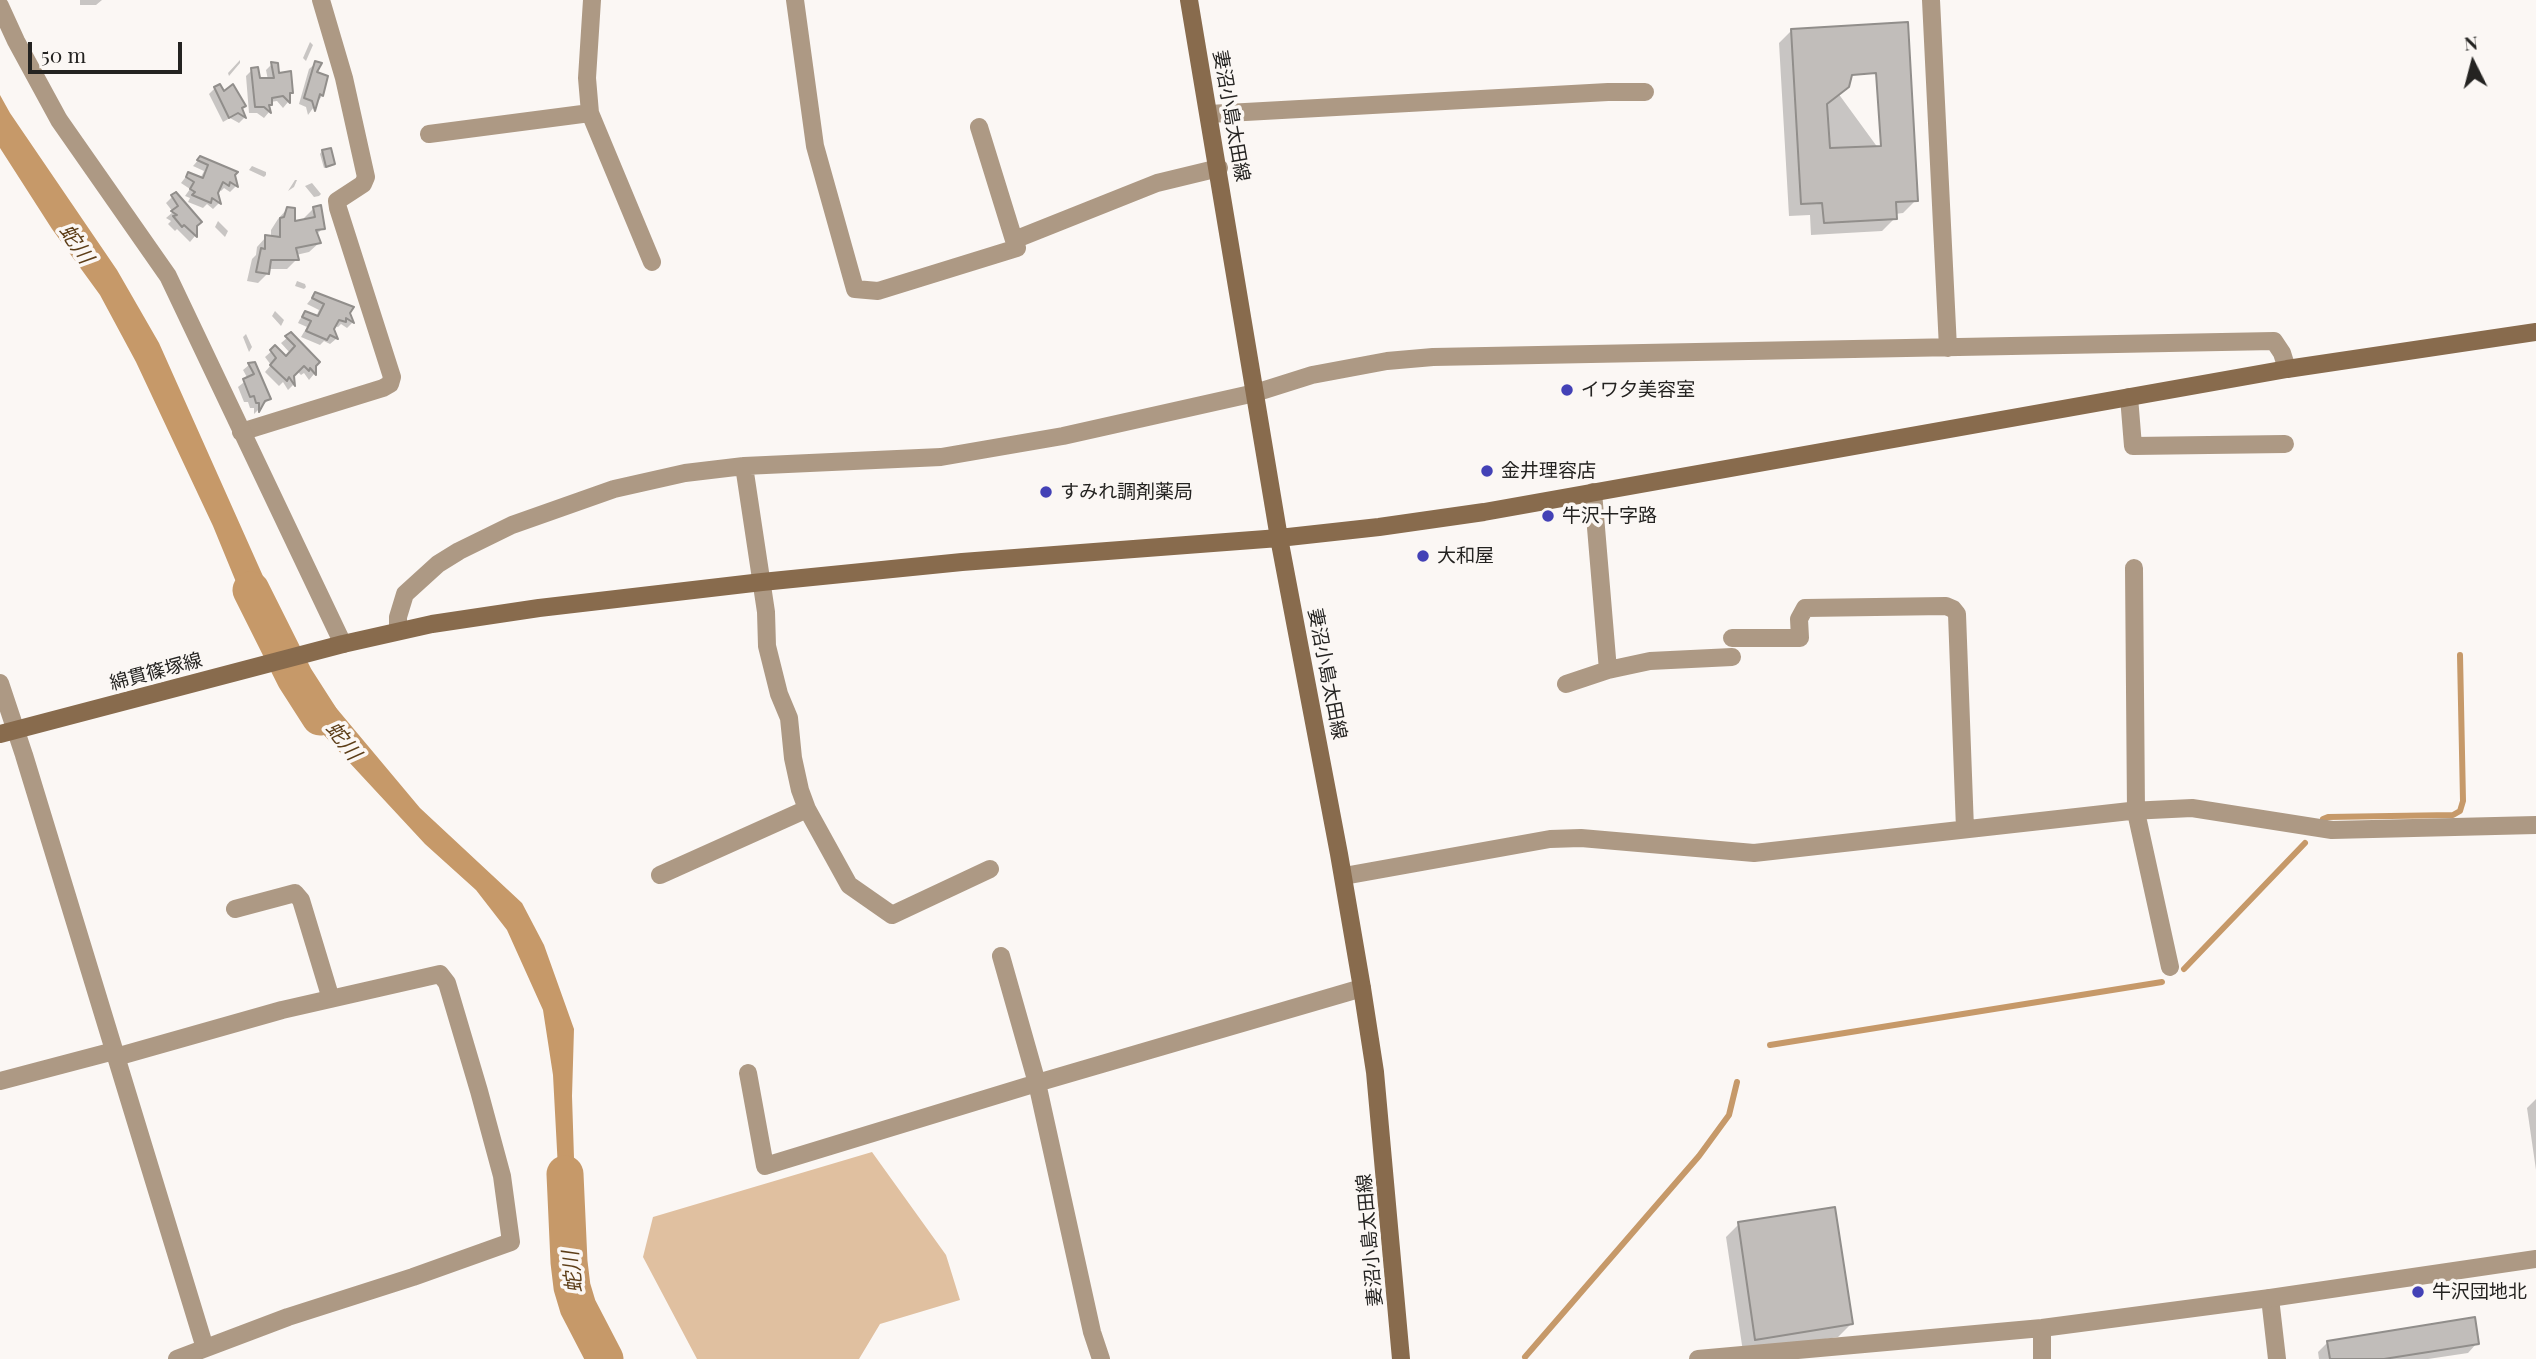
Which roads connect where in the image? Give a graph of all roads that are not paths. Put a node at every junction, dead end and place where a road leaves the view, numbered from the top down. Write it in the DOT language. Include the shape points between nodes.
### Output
graph roads {
  1 [pos="321,0"];
  2 [pos="593,0"];
  3 [pos="795,0"];
  4 [pos="1189,0"];
  5 [pos="1931,0"];
  6 [pos="0,6"];
  7 [pos="1645,92"];
  8 [pos="590,113"];
  9 [pos="1209,114"];
  10 [pos="979,127"];
  11 [pos="429,134"];
  12 [pos="1219,168"];
  13 [pos="1014,240"];
  14 [pos="652,262"];
  15 [pos="2536,332"];
  16 [pos="1948,348"];
  17 [pos="2287,369"];
  18 [pos="1255,393"];
  19 [pos="2129,397"];
  20 [pos="241,432"];
  21 [pos="2285,444"];
  22 [pos="744,466"];
  23 [pos="1593,492"];
  24 [pos="1279,538"];
  25 [pos="2134,568"];
  26 [pos="762,582"];
  27 [pos="398,630"];
  28 [pos="1732,638"];
  29 [pos="343,643"];
  30 [pos="1732,657"];
  31 [pos="1608,670"];
  32 [pos="0,683"];
  33 [pos="1566,684"];
  34 [pos="8,732"];
  35 [pos="807,809"];
  36 [pos="2136,812"];
  37 [pos="2536,825"];
  38 [pos="1965,829"];
  39 [pos="990,869"];
  40 [pos="660,875"];
  41 [pos="1343,876"];
  42 [pos="235,909"];
  43 [pos="1001,956"];
  44 [pos="2170,967"];
  45 [pos="1363,988"];
  46 [pos="331,999"];
  47 [pos="115,1054"];
  48 [pos="748,1073"];
  49 [pos="0,1081"];
  50 [pos="1037,1083"];
  51 [pos="2536,1259"];
  52 [pos="2270,1298"];
  53 [pos="2042,1328"];
  54 [pos="205,1348"];
  55 [pos="177,1359"];
  56 [pos="1101,1359"];
  57 [pos="1401,1359"];
  58 [pos="1698,1359"];
  59 [pos="2042,1359"];
  60 [pos="2277,1359"];
  1 -- 20 [label="street" via="366,177 337,201 338,208 392,377 383,388"];
  2 -- 8 [label="street" via="587,78"];
  3 -- 13 [label="street" via="815,146 855,289 878,291 1017,248"];
  4 -- 9 [label="main road, 妻沼小島太田線"];
  5 -- 16 [label="street"];
  6 -- 20 [label="street" via="59,120 168,276"];
  7 -- 9 [label="street"];
  8 -- 11 [label="street"];
  8 -- 14 [label="street"];
  9 -- 12 [label="main road, 妻沼小島太田線"];
  10 -- 13 [label="street"];
  12 -- 13 [label="street" via="1157,183"];
  12 -- 18 [label="main road, 妻沼小島太田線"];
  15 -- 17 [label="main road, 綿貫篠塚線"];
  16 -- 17 [label="street" via="2273,341"];
  16 -- 18 [label="street" via="1433,357 1347,367"];
  17 -- 19 [label="main road, 綿貫篠塚線"];
  18 -- 22 [label="street" via="1063,436 941,457"];
  18 -- 24 [label="main road, 妻沼小島太田線"];
  19 -- 21 [label="street" via="2133,446"];
  19 -- 23 [label="main road, 綿貫篠塚線"];
  20 -- 29 [label="street"];
  22 -- 26 [label="street"];
  22 -- 27 [label="street" via="614,489 485,537 438,564 405,594"];
  23 -- 24 [label="main road, 綿貫篠塚線" via="1484,512"];
  23 -- 31 [label="street"];
  24 -- 26 [label="main road, 綿貫篠塚線"];
  24 -- 41 [label="main road, 妻沼小島太田線"];
  25 -- 36 [label="street"];
  26 -- 27 [label="main road, 綿貫篠塚線"];
  26 -- 35 [label="street" via="771,665 789,718 793,758"];
  27 -- 29 [label="main road, 綿貫篠塚線"];
  28 -- 38 [label="street" via="1800,638 1799,619 1805,608 1953,609 1957,614"];
  29 -- 34 [label="main road, 綿貫篠塚線"];
  30 -- 31 [label="street" via="1650,661"];
  31 -- 33 [label="street"];
  32 -- 34 [label="street"];
  34 -- 47 [label="street"];
  35 -- 39 [label="street" via="849,885 892,915"];
  35 -- 40 [label="street"];
  36 -- 37 [label="street" via="2203,808 2332,831"];
  36 -- 38 [label="street"];
  36 -- 44 [label="street"];
  38 -- 41 [label="street" via="1754,853 1550,839"];
  41 -- 45 [label="main road, 妻沼小島太田線"];
  42 -- 46 [label="street" via="295,893"];
  43 -- 50 [label="street"];
  45 -- 50 [label="street"];
  45 -- 57 [label="main road, 妻沼小島太田線" via="1377,1086"];
  46 -- 47 [label="street"];
  46 -- 54 [label="street" via="434,974 444,977 494,1143 511,1242"];
  47 -- 49 [label="street"];
  47 -- 54 [label="street"];
  48 -- 50 [label="street" via="765,1167"];
  50 -- 56 [label="street"];
  51 -- 52 [label="street"];
  52 -- 53 [label="street"];
  52 -- 60 [label="street"];
  53 -- 58 [label="street"];
  53 -- 59 [label="street"];
  54 -- 55 [label="street"];
}
